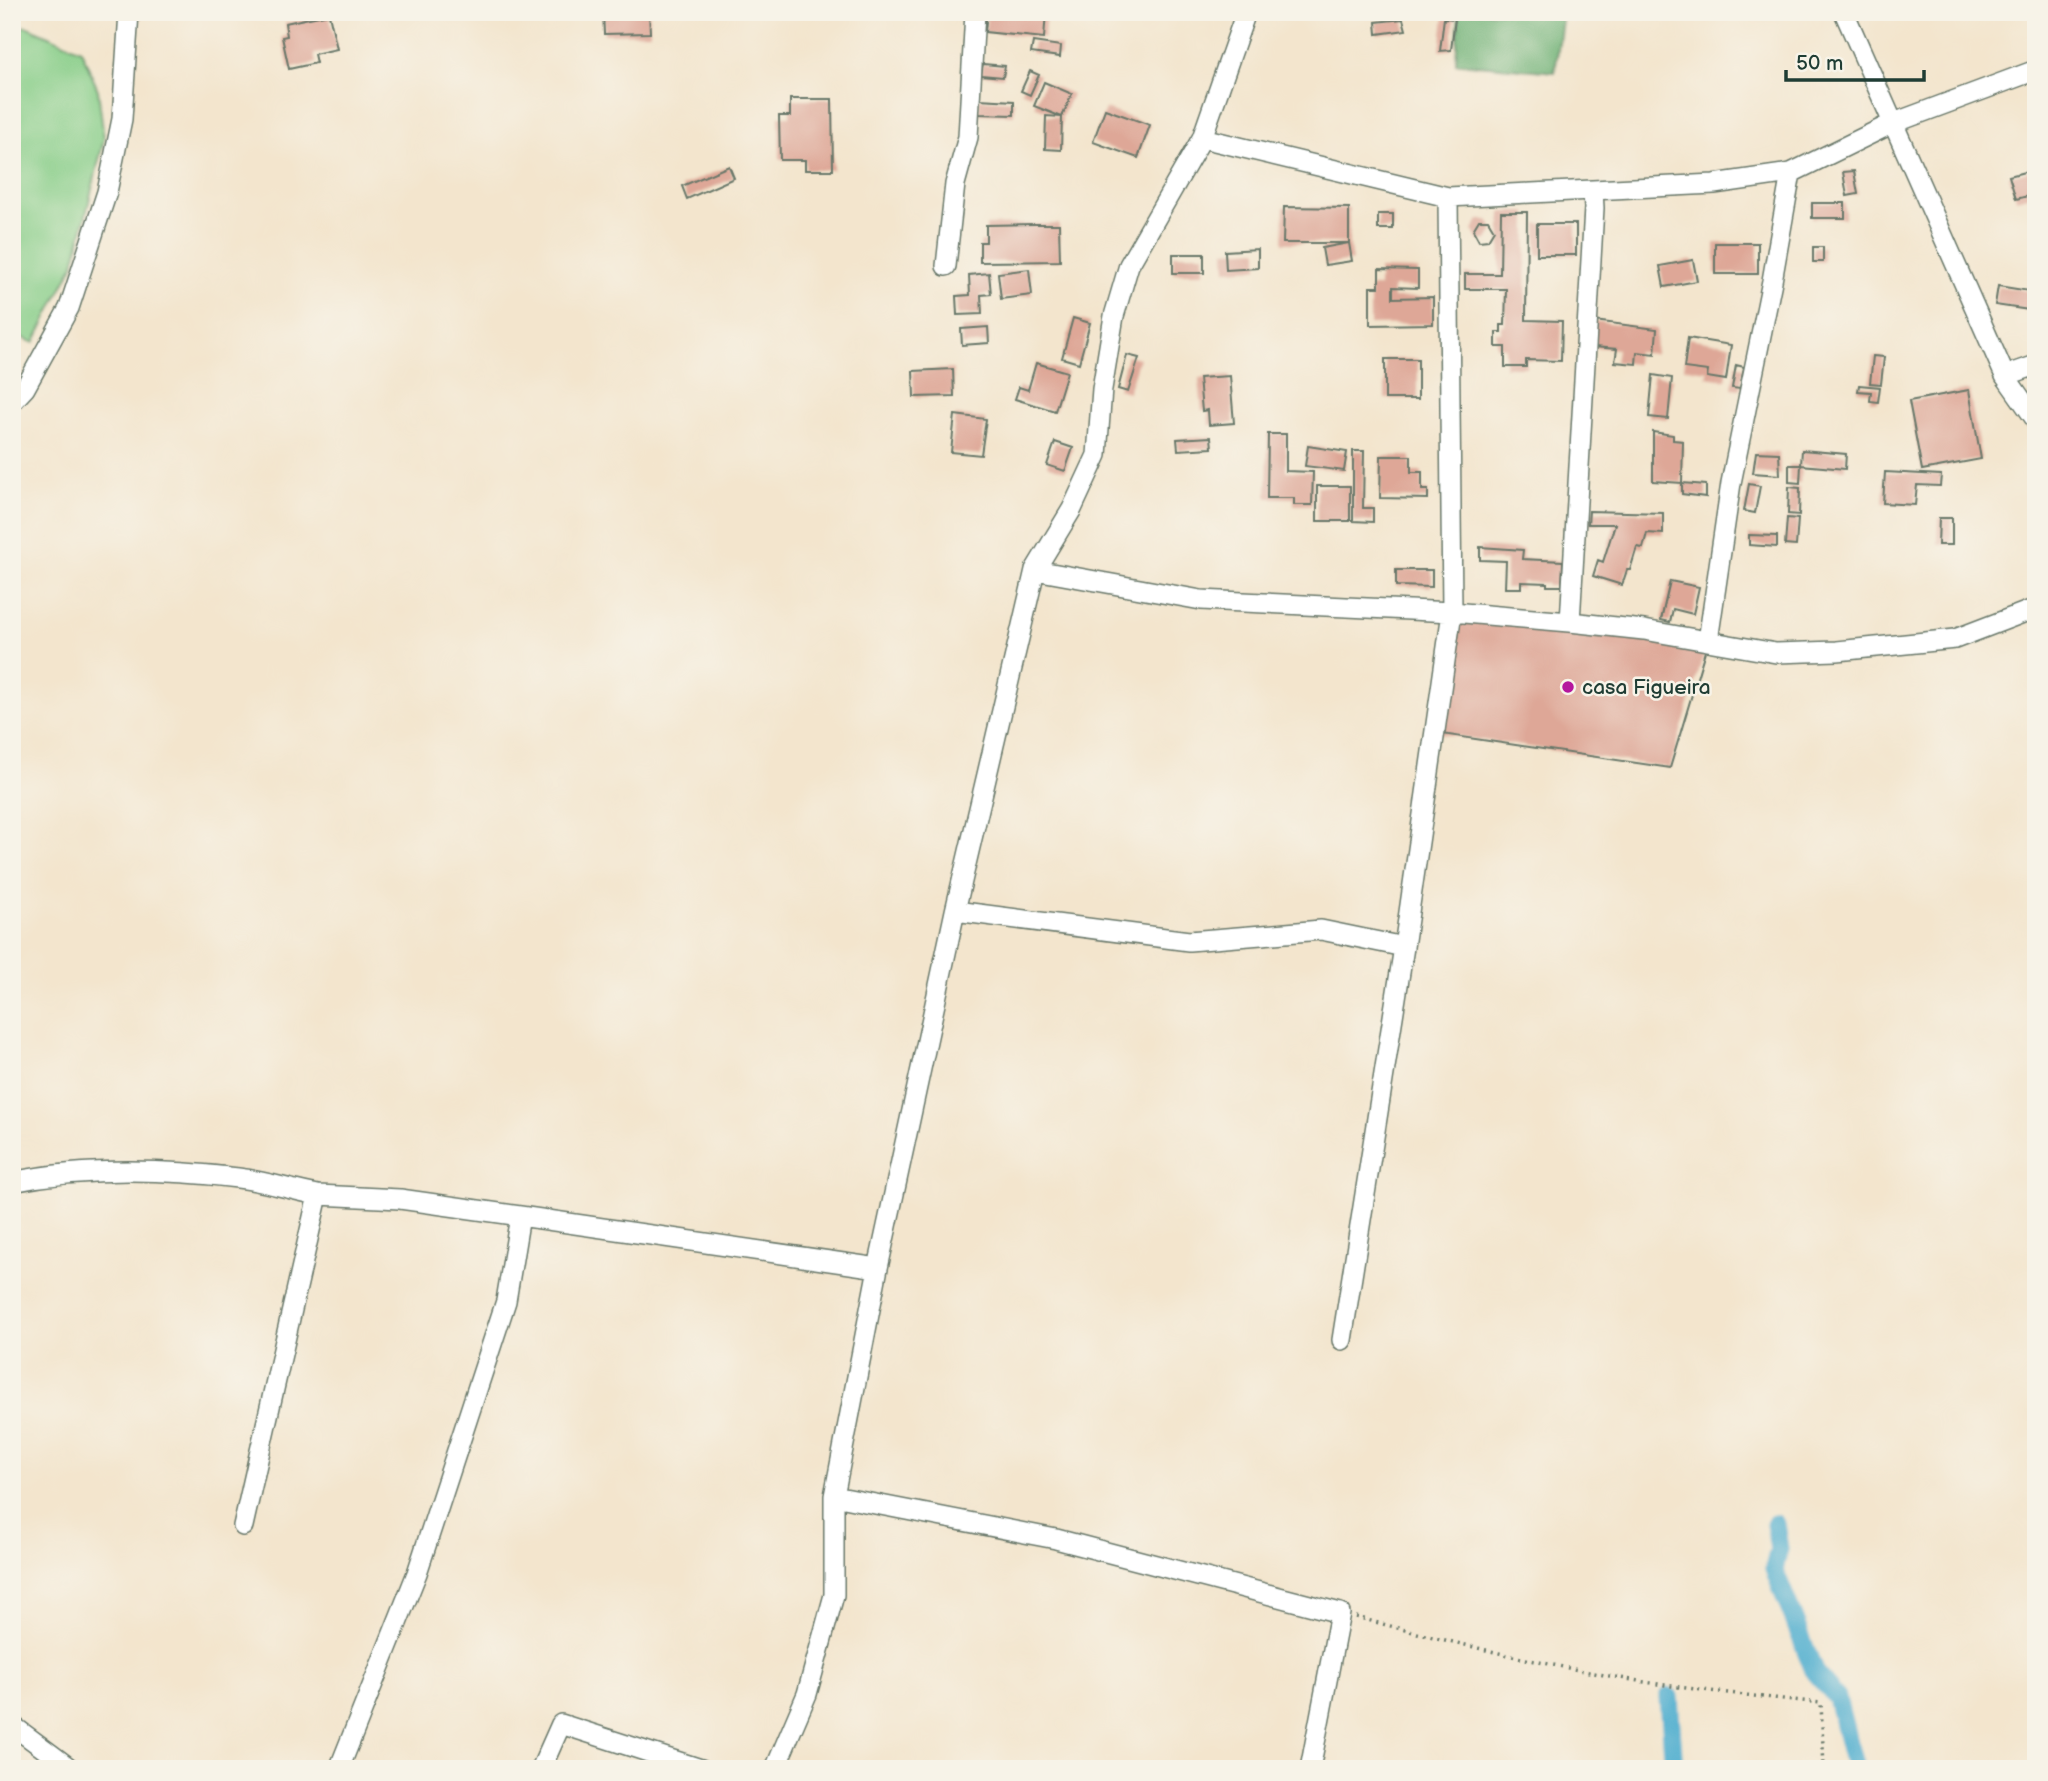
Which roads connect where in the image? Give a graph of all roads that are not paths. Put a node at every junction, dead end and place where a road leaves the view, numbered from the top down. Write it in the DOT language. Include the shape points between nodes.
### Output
graph roads {
  1 [pos="129,12"];
  2 [pos="975,12"];
  3 [pos="1246,12"];
  4 [pos="1844,12"];
  5 [pos="2036,70"];
  6 [pos="1891,124"];
  7 [pos="1202,138"];
  8 [pos="1790,173"];
  9 [pos="1593,191"];
  10 [pos="1448,198"];
  11 [pos="946,266"];
  12 [pos="2036,365"];
  13 [pos="2005,376"];
  14 [pos="12,402"];
  15 [pos="2036,420"];
  16 [pos="1035,570"];
  17 [pos="2036,608"];
  18 [pos="1452,612"];
  19 [pos="1570,622"];
  20 [pos="1708,641"];
  21 [pos="955,912"];
  22 [pos="1404,947"];
  23 [pos="12,1182"];
  24 [pos="318,1195"];
  25 [pos="520,1216"];
  26 [pos="878,1268"];
  27 [pos="1342,1340"];
  28 [pos="834,1496"];
  29 [pos="243,1526"];
  30 [pos="12,1725"];
  31 [pos="69,1768"];
  32 [pos="339,1769"];
  33 [pos="541,1769"];
  34 [pos="701,1769"];
  35 [pos="775,1769"];
  36 [pos="1310,1769"];
  1 -- 14 [label="street" via="122,119 107,192 68,308 25,388"];
  2 -- 11 [label="street" via="968,136 954,184"];
  3 -- 7 [label="street"];
  4 -- 6 [label="street"];
  5 -- 6 [label="street"];
  6 -- 8 [label="street"];
  6 -- 13 [label="street"];
  7 -- 10 [label="street"];
  7 -- 16 [label="street" via="1129,265 1114,316 1097,455 1072,509"];
  8 -- 9 [label="street" via="1714,184"];
  8 -- 20 [label="street" via="1731,483"];
  9 -- 10 [label="street"];
  9 -- 19 [label="street"];
  10 -- 18 [label="street"];
  12 -- 13 [label="street"];
  13 -- 15 [label="street"];
  16 -- 18 [label="street" via="1201,600"];
  16 -- 21 [label="street"];
  17 -- 20 [label="street" via="1955,639 1837,651 1776,653"];
  18 -- 19 [label="street"];
  18 -- 22 [label="street"];
  19 -- 20 [label="street"];
  21 -- 22 [label="street" via="1189,941 1321,930"];
  21 -- 26 [label="street"];
  22 -- 27 [label="street"];
  23 -- 24 [label="street" via="45,1175 139,1170 240,1178"];
  24 -- 25 [label="street" via="400,1199"];
  24 -- 29 [label="street"];
  25 -- 26 [label="street"];
  25 -- 32 [label="street" via="506,1301 417,1573"];
  26 -- 28 [label="street"];
  28 -- 35 [label="street" via="834,1595 807,1694"];
  28 -- 36 [label="street" via="1056,1539 1340,1613"];
  30 -- 31 [label="street"];
  33 -- 34 [label="street" via="561,1724"];
}
